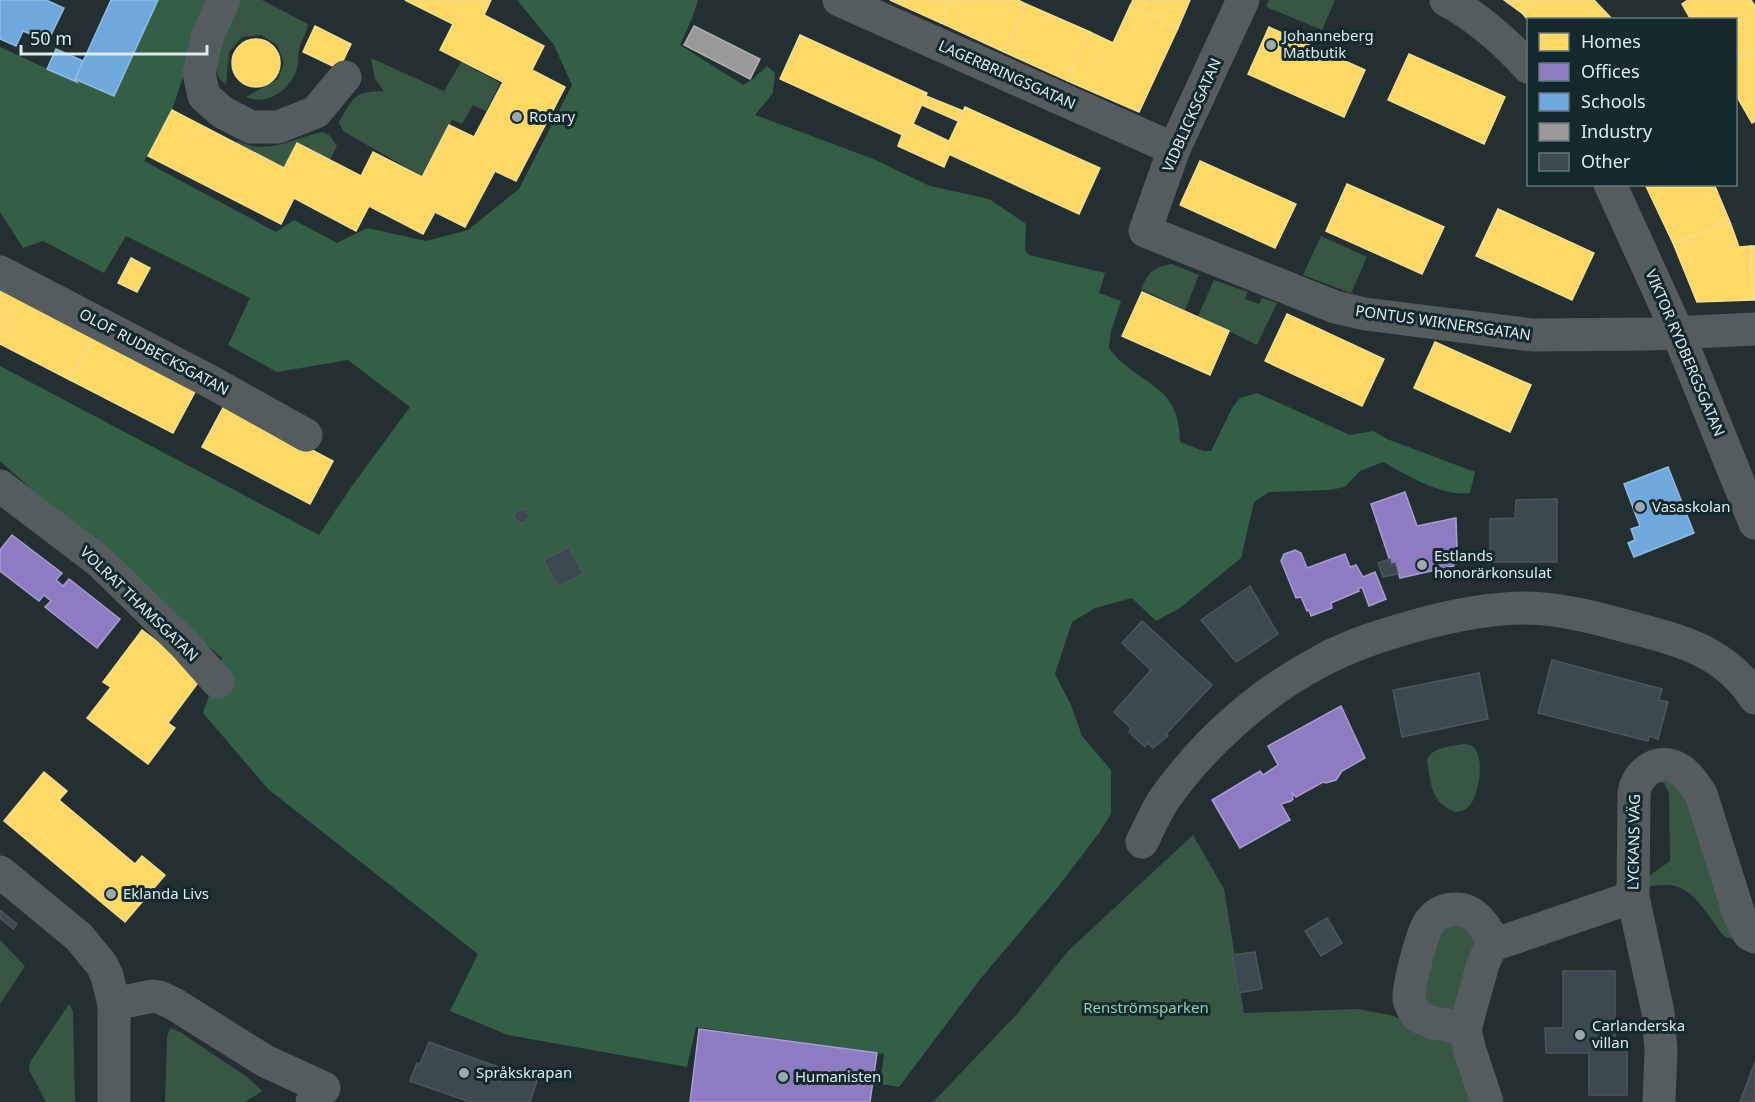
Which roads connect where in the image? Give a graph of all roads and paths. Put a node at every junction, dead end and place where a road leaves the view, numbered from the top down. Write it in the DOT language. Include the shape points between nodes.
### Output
graph roads {
  1 [pos="224,0"];
  2 [pos="839,0"];
  3 [pos="1244,0"];
  4 [pos="1446,0"];
  5 [pos="1527,66"];
  6 [pos="345,77"];
  7 [pos="1174,149"];
  8 [pos="1611,186"];
  9 [pos="1145,231"];
  10 [pos="0,272"];
  11 [pos="1755,329"];
  12 [pos="1678,333"];
  13 [pos="306,435"];
  14 [pos="0,486"];
  15 [pos="1755,523"];
  16 [pos="218,682"];
  17 [pos="1755,698"];
  18 [pos="1142,842"];
  19 [pos="0,872"];
  20 [pos="1633,897"];
  21 [pos="1755,937"];
  22 [pos="1496,944"];
  23 [pos="114,1004"];
  24 [pos="1465,1029"];
  25 [pos="324,1097"];
  26 [pos="114,1102"];
  27 [pos="1486,1102"];
  28 [pos="1659,1102"];
  1 -- 6 [label="street" via="207,36 199,73 204,96 222,112 251,127 278,127 316,112"];
  2 -- 7 [label="street, LAGERBRINGSGATAN"];
  3 -- 7 [label="street, VIDBLICKSGATAN"];
  4 -- 5 [label="street" via="1493,34"];
  7 -- 9 [label="street, VIDBLICKSGATAN"];
  8 -- 12 [label="street, VIKTOR RYDBERGSGATAN"];
  9 -- 12 [label="street, PONTUS WIKNERSGATAN" via="1335,307 1365,314 1532,335"];
  10 -- 13 [label="street, OLOF RUDBECKSGATAN"];
  11 -- 12 [label="street, PONTUS WIKNERSGATAN"];
  12 -- 15 [label="street, VIKTOR RYDBERGSGATAN"];
  14 -- 16 [label="street, VOLRAT THAMSGATAN" via="99,561"];
  17 -- 18 [label="street" via="1728,666 1683,641 1552,610 1465,613 1382,635 1321,660 1281,685 1219,735 1165,799"];
  19 -- 23 [label="street" via="80,937 102,965"];
  20 -- 21 [label="street, LYCKANS VÄG" via="1636,782 1658,765 1675,766 1701,794 1739,914 1749,934"];
  20 -- 22 [label="street"];
  20 -- 28 [label="street, LYCKANS VÄG" via="1658,1012"];
  22 -- 24 [label="street" via="1483,964"];
  22 -- 24 [label="street" via="1477,917 1467,911 1444,911 1428,924 1415,962 1409,998 1417,1016"];
  23 -- 25 [label="street" via="153,996 174,1004"];
  23 -- 26 [label="street"];
  24 -- 27 [label="street"];
}
